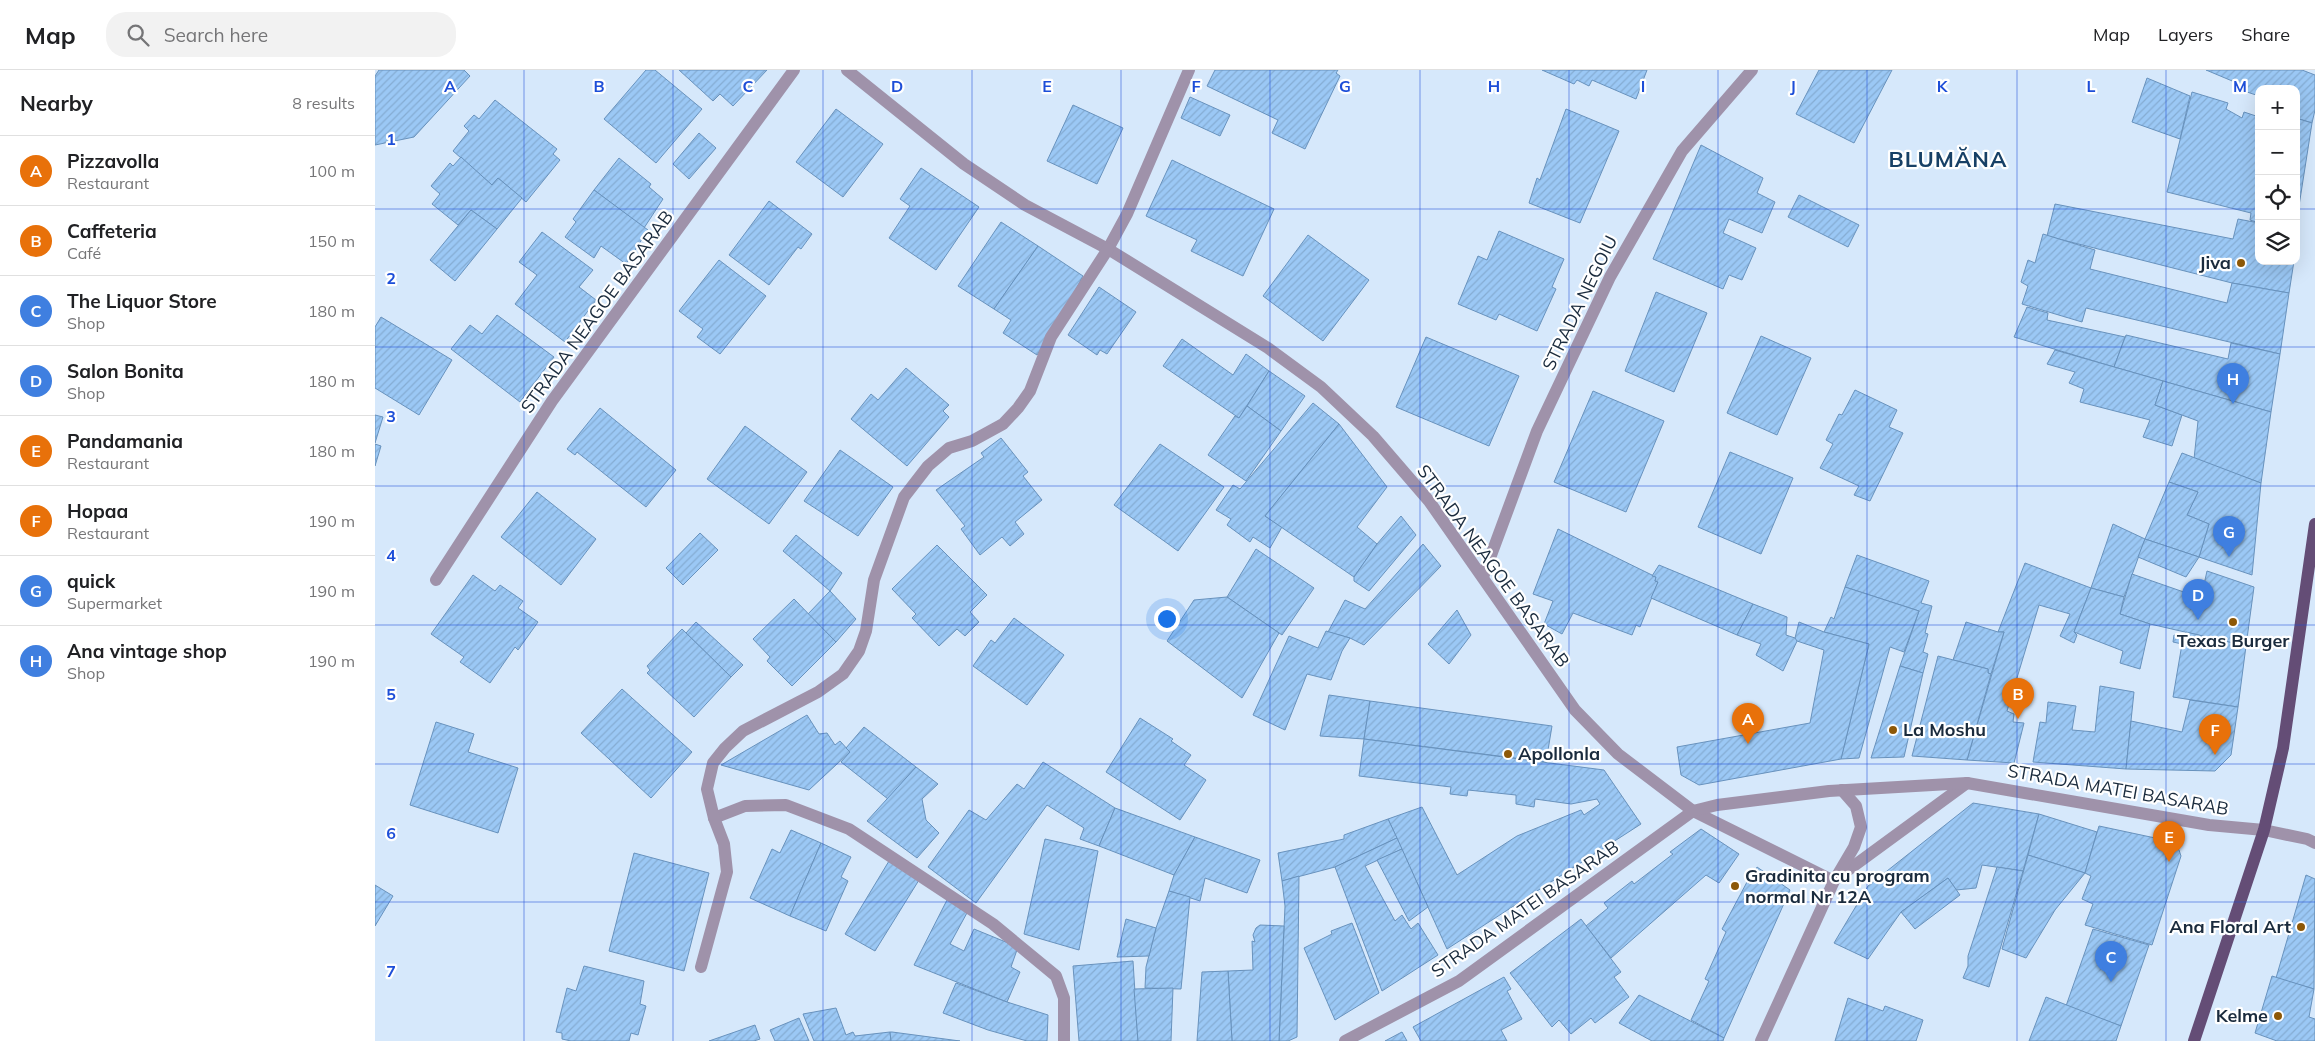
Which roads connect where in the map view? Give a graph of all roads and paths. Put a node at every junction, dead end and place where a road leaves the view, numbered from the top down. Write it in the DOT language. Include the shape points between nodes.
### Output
graph roads {
  1 [pos="794,70"];
  2 [pos="847,70"];
  3 [pos="1189,70"];
  4 [pos="1752,70"];
  5 [pos="1108,249"];
  6 [pos="2315,524"];
  7 [pos="1483,577"];
  8 [pos="436,580"];
  9 [pos="1967,782"];
  10 [pos="1842,790"];
  11 [pos="1693,811"];
  12 [pos="714,818"];
  13 [pos="2264,830"];
  14 [pos="2315,843"];
  15 [pos="1834,881"];
  16 [pos="701,966"];
  17 [pos="1064,1041"];
  18 [pos="1345,1041"];
  19 [pos="1761,1041"];
  20 [pos="2194,1041"];
  1 -- 8 [label="street, STRADA NEAGOE BASARAB" via="552,401"];
  2 -- 5 [label="street, STRADA NEAGOE BASARAB" via="964,164 1025,205"];
  3 -- 5 [label="street" via="1127,214"];
  4 -- 7 [label="street, STRADA NEGOIU" via="1682,151 1610,277 1537,431"];
  5 -- 7 [label="street, STRADA NEAGOE BASARAB" via="1268,348 1321,387 1373,436 1429,501"];
  5 -- 12 [label="street" via="1051,337 1030,391 1018,408 1003,424 972,441 949,448 928,466 904,497 874,580 866,631 859,650 843,674 818,692 743,731 713,763 707,789"];
  6 -- 13 [label="main road" via="2283,748"];
  7 -- 11 [label="street, STRADA NEAGOE BASARAB" via="1575,710 1618,754"];
  9 -- 10 [label="street, STRADA MATEI BASARAB"];
  9 -- 13 [label="street, STRADA MATEI BASARAB" via="2209,825"];
  9 -- 15 [label="street"];
  10 -- 11 [label="street, STRADA MATEI BASARAB" via="1717,805"];
  10 -- 15 [label="street" via="1856,806 1861,827 1854,847"];
  11 -- 15 [label="street"];
  11 -- 18 [label="street, STRADA MATEI BASARAB" via="1459,982"];
  12 -- 16 [label="street" via="724,844 727,872"];
  12 -- 17 [label="street" via="745,806 786,806 849,829 993,924 1056,976 1063,998"];
  13 -- 14 [label="street, STRADA MATEI BASARAB"];
  13 -- 20 [label="main road"];
  15 -- 19 [label="street"];
}
